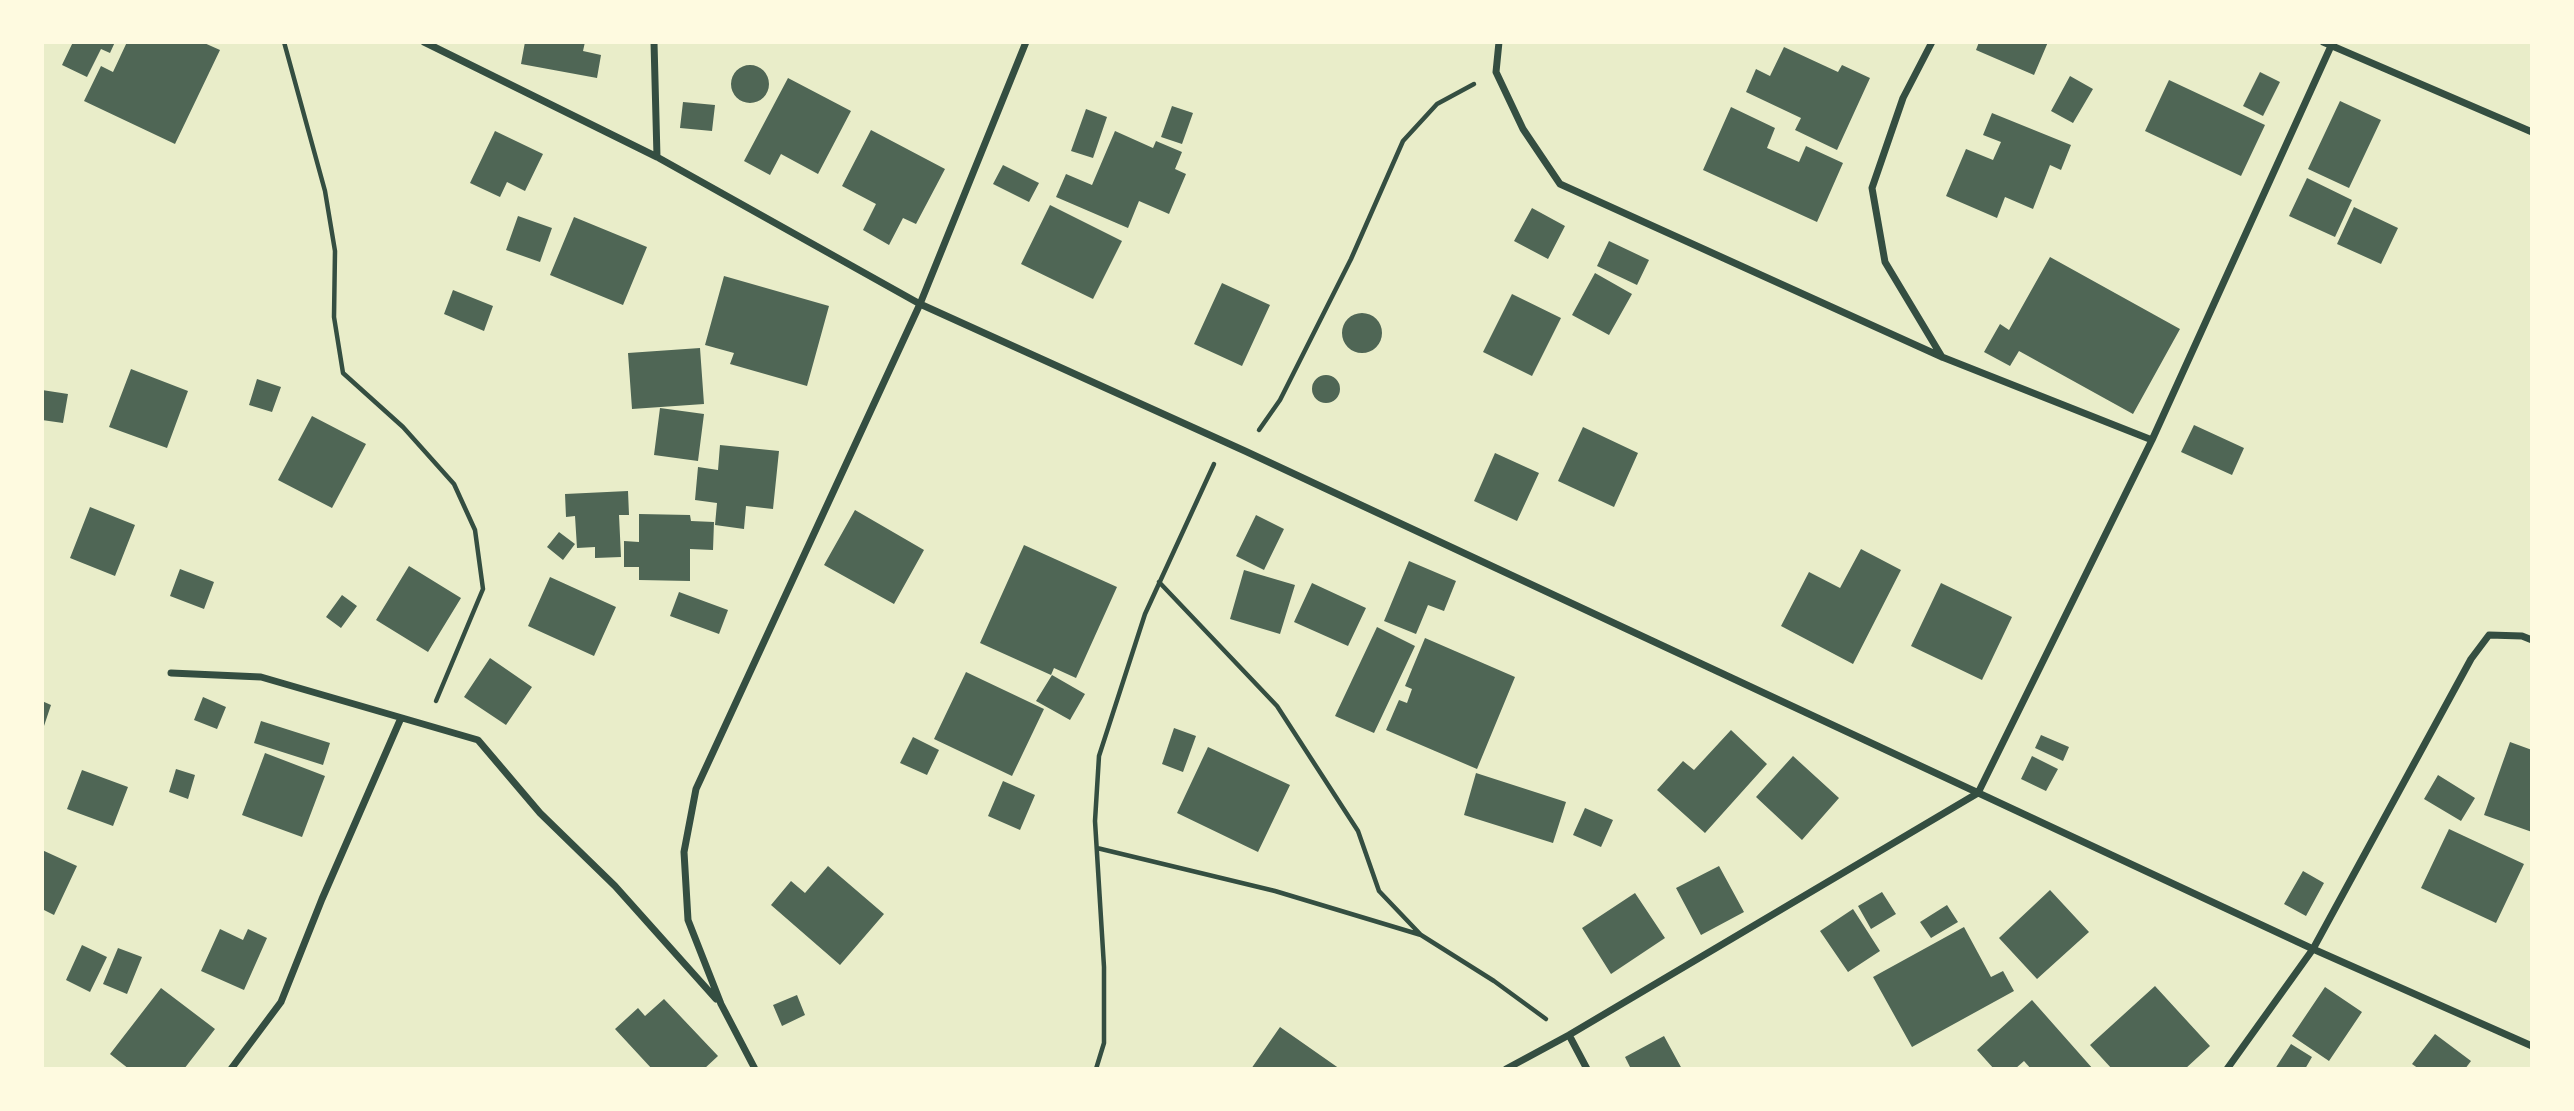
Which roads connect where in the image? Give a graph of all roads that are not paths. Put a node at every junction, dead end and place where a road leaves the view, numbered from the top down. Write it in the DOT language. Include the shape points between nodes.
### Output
graph roads {
  1 [pos="424,42"];
  2 [pos="654,42"];
  3 [pos="1026,42"];
  4 [pos="1499,42"];
  5 [pos="1932,42"];
  6 [pos="2323,42"];
  7 [pos="2331,46"];
  8 [pos="2532,132"];
  9 [pos="657,157"];
  10 [pos="920,304"];
  11 [pos="1942,357"];
  12 [pos="2152,440"];
  13 [pos="2532,640"];
  14 [pos="171,673"];
  15 [pos="401,718"];
  16 [pos="1978,793"];
  17 [pos="2313,949"];
  18 [pos="721,1004"];
  19 [pos="1569,1035"];
  20 [pos="2532,1046"];
  21 [pos="231,1069"];
  22 [pos="755,1069"];
  23 [pos="1506,1069"];
  24 [pos="1587,1069"];
  25 [pos="2227,1069"];
  1 -- 9 [label="street"];
  2 -- 9 [label="street"];
  3 -- 10 [label="street"];
  4 -- 11 [label="street" via="1496,72 1523,129 1560,184"];
  5 -- 11 [label="street" via="1903,98 1872,188 1885,262"];
  6 -- 7 [label="street"];
  7 -- 8 [label="street"];
  7 -- 12 [label="street"];
  9 -- 10 [label="street"];
  10 -- 16 [label="street"];
  10 -- 18 [label="street" via="696,789 684,852 688,920"];
  11 -- 12 [label="street"];
  12 -- 16 [label="street"];
  13 -- 17 [label="street" via="2489,635 2471,659"];
  14 -- 15 [label="street" via="261,677"];
  15 -- 18 [label="street" via="478,740"];
  15 -- 21 [label="street" via="281,1002"];
  16 -- 17 [label="street"];
  16 -- 19 [label="street"];
  17 -- 20 [label="street"];
  17 -- 25 [label="street"];
  18 -- 22 [label="street"];
  19 -- 23 [label="street"];
  19 -- 24 [label="street"];
}
